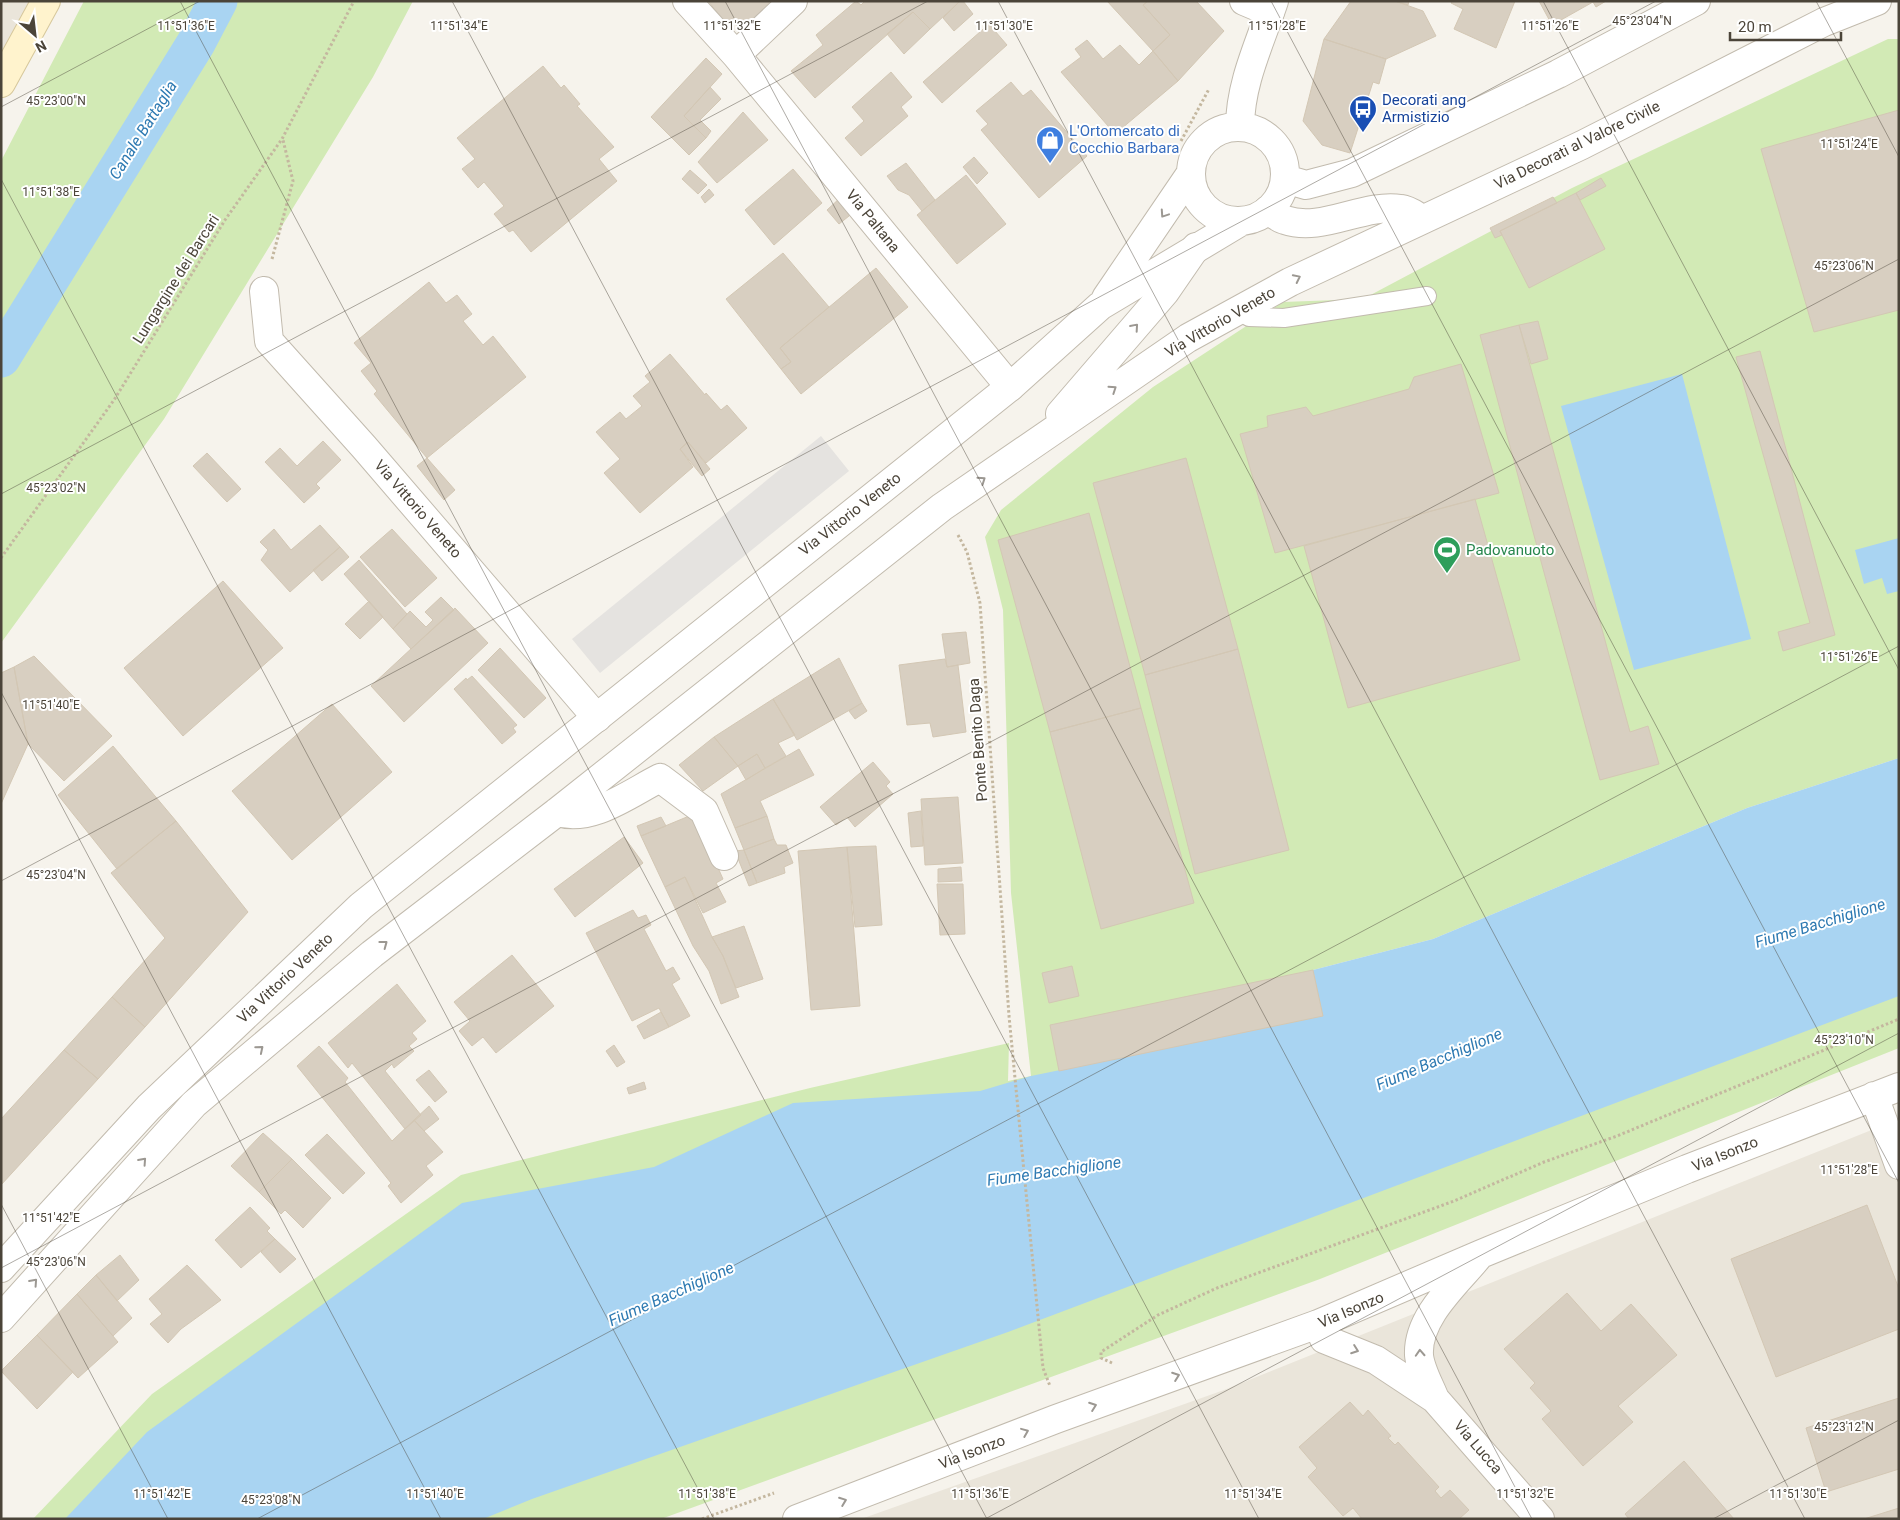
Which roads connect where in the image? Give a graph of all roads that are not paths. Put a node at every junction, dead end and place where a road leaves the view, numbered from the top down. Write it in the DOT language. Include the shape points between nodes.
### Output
graph roads {
  1 [pos="46,1"];
  2 [pos="687,1"];
  3 [pos="793,1"];
  4 [pos="1244,1"];
  5 [pos="1696,1"];
  6 [pos="1840,1"];
  7 [pos="1877,1"];
  8 [pos="1272,6"];
  9 [pos="1824,22"];
  10 [pos="736,55"];
  11 [pos="1,83"];
  12 [pos="1240,127"];
  13 [pos="1191,173"];
  14 [pos="1285,179"];
  15 [pos="1268,210"];
  16 [pos="1422,219"];
  17 [pos="1242,221"];
  18 [pos="1196,247"];
  19 [pos="264,291"];
  20 [pos="1427,296"];
  21 [pos="1100,306"];
  22 [pos="1238,310"];
  23 [pos="1010,386"];
  24 [pos="1030,446"];
  25 [pos="597,718"];
  26 [pos="557,812"];
  27 [pos="724,856"];
  28 [pos="1886,1091"];
  29 [pos="1899,1165"];
  30 [pos="1481,1254"];
  31 [pos="1,1268"];
  32 [pos="1,1318"];
  33 [pos="1318,1324"];
  34 [pos="1435,1399"];
  35 [pos="797,1519"];
  36 [pos="1540,1519"];
  1 -- 11 [label="main road"];
  2 -- 10 [label="street, Via Paltana"];
  3 -- 10 [label="street"];
  4 -- 8 [label="street"];
  5 -- 14 [label="street" via="1558,74 1352,173 1306,185"];
  6 -- 9 [label="street"];
  7 -- 9 [label="street, Via Decorati al Valore Civile"];
  8 -- 12 [label="street" via="1245,83"];
  9 -- 16 [label="street, Via Decorati al Valore Civile" via="1582,144"];
  10 -- 23 [label="street, Via Paltana"];
  12 -- 13 [label="street" via="1227,128 1205,141 1197,151"];
  12 -- 14 [label="street" via="1255,130 1268,138 1284,164"];
  13 -- 17 [label="street" via="1200,203 1226,220"];
  13 -- 21 [label="street, Via Vittorio Veneto, one-way"];
  14 -- 15 [label="street" via="1280,196"];
  15 -- 16 [label="street" via="1282,220 1294,223 1400,208"];
  15 -- 17 [label="street" via="1256,218"];
  22 -- 16 [label="street, Via Vittorio Veneto, one-way"];
  17 -- 18 [label="street, Via Vittorio Veneto"];
  18 -- 21 [label="street, Via Vittorio Veneto"];
  24 -- 18 [label="street, Via Vittorio Veneto, one-way" via="1165,292"];
  19 -- 25 [label="street, Via Vittorio Veneto" via="269,341"];
  20 -- 22 [label="lane" via="1284,318 1250,317"];
  21 -- 23 [label="street, Via Vittorio Veneto"];
  24 -- 22 [label="street, Via Vittorio Veneto, one-way" via="1188,338"];
  23 -- 25 [label="street, Via Vittorio Veneto"];
  26 -- 24 [label="street, Via Vittorio Veneto, one-way" via="942,507"];
  25 -- 31 [label="street, Via Vittorio Veneto" via="361,906 149,1107"];
  26 -- 27 [label="street" via="570,816 596,811 660,778 704,811"];
  32 -- 26 [label="street, Via Vittorio Veneto, one-way" via="194,1104 372,954"];
  28 -- 29 [label="street"];
  28 -- 30 [label="street, Via Isonzo"];
  30 -- 33 [label="street, Via Isonzo"];
  34 -- 30 [label="street, Via Lucca, one-way" via="1419,1356 1426,1325 1433,1311"];
  33 -- 34 [label="street, Via Lucca, one-way" via="1324,1339 1376,1360"];
  35 -- 33 [label="street, Via Isonzo, one-way" via="1056,1419"];
  34 -- 36 [label="street, Via Lucca"];
}
